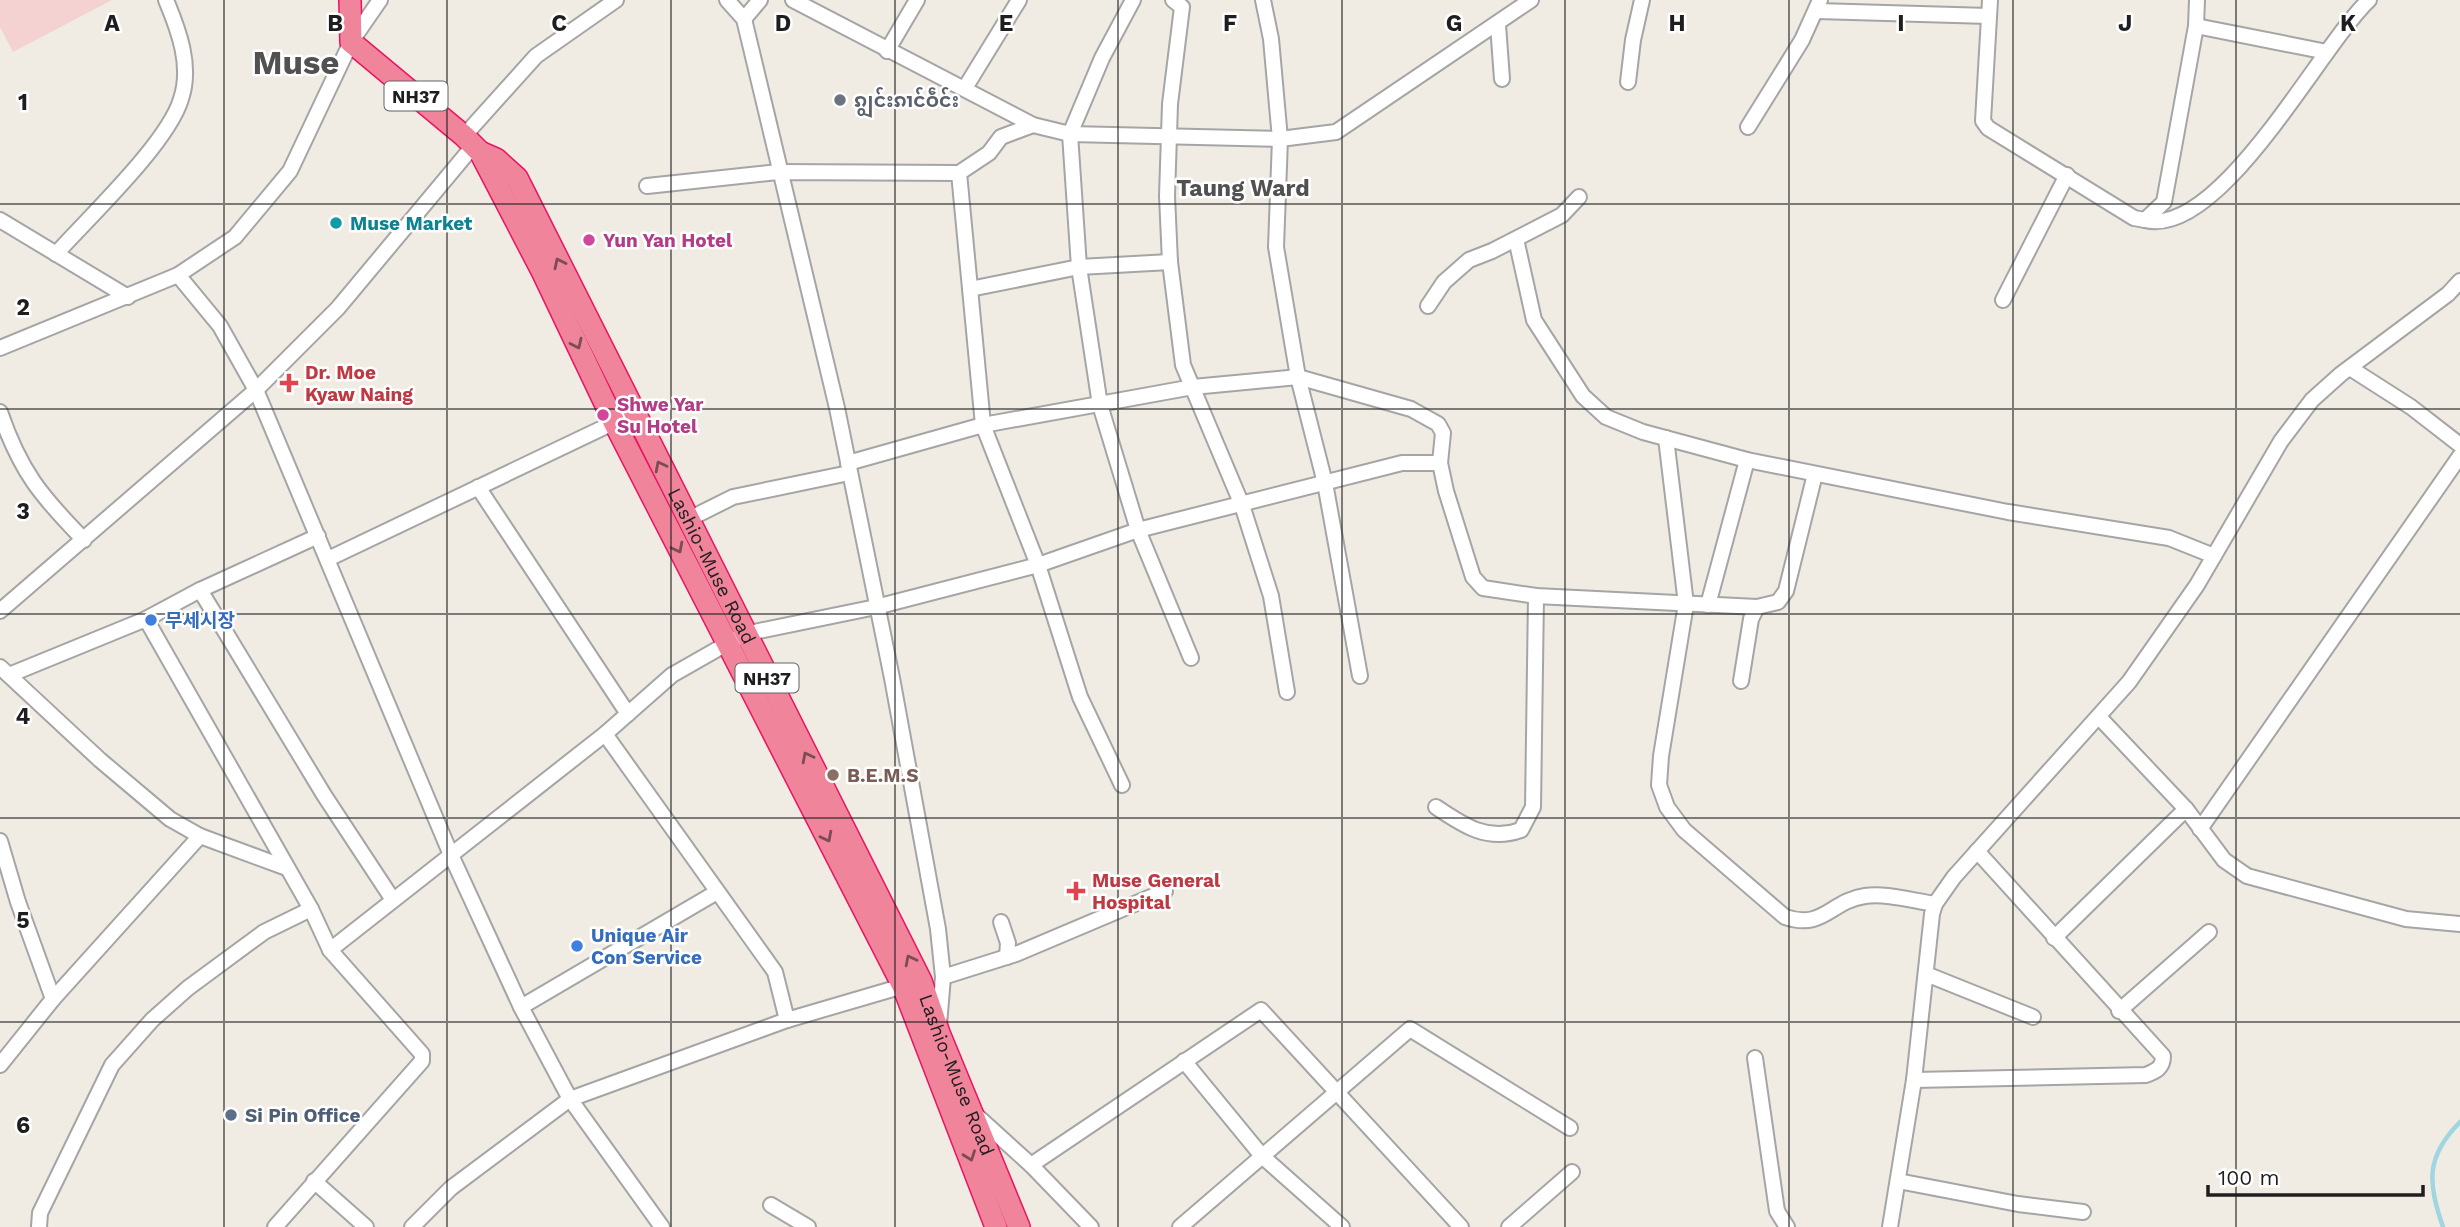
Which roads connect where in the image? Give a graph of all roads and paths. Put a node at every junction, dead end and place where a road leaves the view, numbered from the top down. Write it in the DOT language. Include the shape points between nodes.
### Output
graph roads {
  1 [pos="166,0"];
  2 [pos="350,0"];
  3 [pos="380,0"];
  4 [pos="616,0"];
  5 [pos="727,0"];
  6 [pos="760,0"];
  7 [pos="793,0"];
  8 [pos="917,0"];
  9 [pos="1018,0"];
  10 [pos="1133,0"];
  11 [pos="1173,0"];
  12 [pos="1263,0"];
  13 [pos="1531,0"];
  14 [pos="1642,0"];
  15 [pos="1990,0"];
  16 [pos="2197,0"];
  17 [pos="2369,0"];
  18 [pos="1819,6"];
  19 [pos="1989,16"];
  20 [pos="744,19"];
  21 [pos="1498,25"];
  22 [pos="2196,26"];
  23 [pos="351,42"];
  24 [pos="887,51"];
  25 [pos="2327,52"];
  26 [pos="1502,79"];
  27 [pos="1628,82"];
  28 [pos="965,88"];
  29 [pos="1033,125"];
  30 [pos="1748,127"];
  31 [pos="1070,134"];
  32 [pos="1171,135"];
  33 [pos="1280,139"];
  34 [pos="473,144"];
  35 [pos="778,172"];
  36 [pos="959,173"];
  37 [pos="2067,175"];
  38 [pos="647,186"];
  39 [pos="1579,197"];
  40 [pos="0,220"];
  41 [pos="2145,220"];
  42 [pos="1516,239"];
  43 [pos="56,254"];
  44 [pos="1170,262"];
  45 [pos="1079,267"];
  46 [pos="178,275"];
  47 [pos="2460,281"];
  48 [pos="970,289"];
  49 [pos="128,297"];
  50 [pos="2003,300"];
  51 [pos="1428,306"];
  52 [pos="0,348"];
  53 [pos="2350,368"];
  54 [pos="1298,377"];
  55 [pos="1192,387"];
  56 [pos="256,390"];
  57 [pos="1100,405"];
  58 [pos="0,412"];
  59 [pos="634,413"];
  60 [pos="614,422"];
  61 [pos="984,425"];
  62 [pos="1666,438"];
  63 [pos="2460,445"];
  64 [pos="2460,456"];
  65 [pos="1747,460"];
  66 [pos="1440,463"];
  67 [pos="849,468"];
  68 [pos="1815,474"];
  69 [pos="1325,483"];
  70 [pos="478,488"];
  71 [pos="1242,505"];
  72 [pos="687,520"];
  73 [pos="1138,530"];
  74 [pos="318,536"];
  75 [pos="84,540"];
  76 [pos="2214,556"];
  77 [pos="328,559"];
  78 [pos="1038,565"];
  79 [pos="200,590"];
  80 [pos="1536,596"];
  81 [pos="1686,604"];
  82 [pos="1708,605"];
  83 [pos="876,607"];
  84 [pos="1757,607"];
  85 [pos="0,611"];
  86 [pos="146,619"];
  87 [pos="736,638"];
  88 [pos="1191,657"];
  89 [pos="5,671"];
  90 [pos="1360,676"];
  91 [pos="1741,681"];
  92 [pos="1287,692"];
  93 [pos="628,714"];
  94 [pos="2099,717"];
  95 [pos="605,734"];
  96 [pos="1122,785"];
  97 [pos="1436,807"];
  98 [pos="2186,809"];
  99 [pos="2200,829"];
  100 [pos="200,836"];
  101 [pos="0,841"];
  102 [pos="1977,851"];
  103 [pos="451,855"];
  104 [pos="284,867"];
  105 [pos="1164,891"];
  106 [pos="717,892"];
  107 [pos="393,900"];
  108 [pos="1935,904"];
  109 [pos="311,909"];
  110 [pos="1001,922"];
  111 [pos="2460,924"];
  112 [pos="2209,932"];
  113 [pos="2054,938"];
  114 [pos="330,950"];
  115 [pos="1007,957"];
  116 [pos="1926,974"];
  117 [pos="943,977"];
  118 [pos="904,986"];
  119 [pos="53,999"];
  120 [pos="521,1007"];
  121 [pos="2119,1011"];
  122 [pos="2033,1017"];
  123 [pos="787,1020"];
  124 [pos="939,1032"];
  125 [pos="930,1053"];
  126 [pos="1755,1058"];
  127 [pos="1184,1061"];
  128 [pos="0,1065"];
  129 [pos="1914,1080"];
  130 [pos="1337,1093"];
  131 [pos="947,1094"];
  132 [pos="570,1099"];
  133 [pos="973,1113"];
  134 [pos="1570,1128"];
  135 [pos="1262,1156"];
  136 [pos="1031,1165"];
  137 [pos="1572,1172"];
  138 [pos="314,1181"];
  139 [pos="1898,1181"];
  140 [pos="771,1205"];
  141 [pos="2082,1212"];
  142 [pos="39,1227"];
  143 [pos="275,1227"];
  144 [pos="366,1227"];
  145 [pos="412,1227"];
  146 [pos="662,1227"];
  147 [pos="808,1227"];
  148 [pos="996,1227"];
  149 [pos="1018,1227"];
  150 [pos="1091,1227"];
  151 [pos="1180,1227"];
  152 [pos="1342,1227"];
  153 [pos="1461,1227"];
  154 [pos="1509,1227"];
  155 [pos="1787,1227"];
  156 [pos="1890,1227"];
  1 -- 43 [label="street" via="185,59 182,99 161,139"];
  2 -- 23 [label="highway"];
  3 -- 23 [label="street"];
  4 -- 34 [label="street" via="537,56"];
  5 -- 20 [label="street"];
  6 -- 20 [label="street"];
  7 -- 24 [label="street"];
  8 -- 24 [label="street"];
  9 -- 28 [label="street"];
  10 -- 31 [label="street"];
  11 -- 32 [label="street" via="1182,7 1170,104"];
  12 -- 33 [label="street"];
  13 -- 21 [label="street"];
  14 -- 27 [label="street"];
  15 -- 19 [label="street"];
  16 -- 22 [label="street"];
  17 -- 25 [label="street"];
  18 -- 19 [label="street"];
  18 -- 30 [label="street"];
  19 -- 37 [label="street" via="1983,121"];
  20 -- 35 [label="street"];
  21 -- 26 [label="street"];
  21 -- 33 [label="street" via="1336,132"];
  22 -- 25 [label="street"];
  22 -- 41 [label="street" via="2164,202"];
  23 -- 34 [label="highway, Lashio-Muse Road / NH37"];
  23 -- 46 [label="street" via="290,171 235,237"];
  24 -- 28 [label="street"];
  25 -- 41 [label="street" via="2288,110 2223,183 2184,216 2164,222"];
  28 -- 29 [label="street"];
  29 -- 31 [label="street"];
  29 -- 36 [label="street" via="1001,137 989,153"];
  31 -- 32 [label="street"];
  31 -- 45 [label="street"];
  32 -- 33 [label="street"];
  32 -- 44 [label="street" via="1167,197"];
  33 -- 54 [label="street" via="1276,247"];
  34 -- 56 [label="street" via="338,308"];
  59 -- 34 [label="highway, Lashio-Muse Road / NH37, one-way" via="517,178"];
  34 -- 60 [label="highway, Lashio-Muse Road / NH37, one-way" via="543,273"];
  35 -- 36 [label="street"];
  35 -- 38 [label="street"];
  35 -- 67 [label="street"];
  36 -- 48 [label="street"];
  37 -- 41 [label="street" via="2134,218"];
  37 -- 50 [label="street"];
  39 -- 42 [label="street" via="1562,215"];
  40 -- 43 [label="street"];
  42 -- 51 [label="street" via="1469,260 1444,282"];
  42 -- 62 [label="street" via="1534,320 1583,396 1606,417"];
  43 -- 49 [label="street"];
  44 -- 45 [label="street"];
  44 -- 55 [label="street" via="1183,365"];
  45 -- 48 [label="street"];
  45 -- 57 [label="street"];
  46 -- 49 [label="street"];
  46 -- 56 [label="street" via="220,326"];
  47 -- 53 [label="street"];
  48 -- 61 [label="street"];
  49 -- 52 [label="street"];
  53 -- 63 [label="street"];
  53 -- 76 [label="street" via="2312,400 2281,441"];
  54 -- 55 [label="street"];
  54 -- 66 [label="street" via="1411,409 1431,419 1443,433"];
  54 -- 69 [label="street"];
  55 -- 57 [label="street"];
  55 -- 71 [label="street"];
  56 -- 74 [label="street"];
  56 -- 75 [label="street"];
  57 -- 61 [label="street"];
  57 -- 73 [label="street"];
  58 -- 75 [label="street" via="10,442 40,495"];
  59 -- 60 [label="street"];
  72 -- 59 [label="highway, Lashio-Muse Road / NH37, one-way"];
  60 -- 70 [label="street"];
  60 -- 87 [label="highway, Lashio-Muse Road / NH37, one-way"];
  61 -- 67 [label="street"];
  61 -- 78 [label="street"];
  62 -- 65 [label="street"];
  62 -- 81 [label="street"];
  64 -- 99 [label="street"];
  65 -- 68 [label="street"];
  65 -- 82 [label="street"];
  66 -- 69 [label="street" via="1402,463"];
  66 -- 80 [label="street" via="1473,576 1483,588"];
  67 -- 72 [label="street" via="733,497"];
  67 -- 83 [label="street"];
  68 -- 76 [label="street" via="2169,538"];
  68 -- 84 [label="street" via="1786,591 1778,602"];
  69 -- 71 [label="street"];
  69 -- 90 [label="street"];
  70 -- 77 [label="street"];
  70 -- 93 [label="street"];
  71 -- 73 [label="street"];
  71 -- 92 [label="street" via="1271,596"];
  72 -- 87 [label="highway, Lashio-Muse Road / NH37"];
  73 -- 78 [label="street"];
  73 -- 88 [label="street"];
  74 -- 77 [label="street"];
  74 -- 79 [label="street"];
  75 -- 85 [label="street"];
  76 -- 94 [label="street" via="2175,618"];
  77 -- 103 [label="street"];
  78 -- 83 [label="street"];
  78 -- 96 [label="street" via="1080,697"];
  79 -- 86 [label="street"];
  79 -- 107 [label="street" via="324,796"];
  80 -- 81 [label="street"];
  80 -- 97 [label="street" via="1532,807 1521,830 1501,837 1457,821"];
  81 -- 82 [label="street"];
  81 -- 108 [label="street" via="1659,785 1667,807 1684,830 1785,917 1801,923 1825,917 1835,906 1867,895"];
  82 -- 84 [label="street"];
  83 -- 87 [label="street"];
  83 -- 117 [label="street" via="936,915"];
  84 -- 91 [label="street"];
  86 -- 89 [label="street"];
  86 -- 104 [label="street"];
  87 -- 93 [label="street" via="672,674"];
  87 -- 118 [label="highway, Lashio-Muse Road / NH37, one-way"];
  124 -- 87 [label="highway, Lashio-Muse Road / NH37, one-way" via="921,981"];
  89 -- 100 [label="street" via="100,760 170,819"];
  93 -- 95 [label="street"];
  94 -- 98 [label="street"];
  94 -- 102 [label="street"];
  95 -- 103 [label="street"];
  95 -- 106 [label="street"];
  98 -- 99 [label="street"];
  98 -- 113 [label="street"];
  99 -- 111 [label="street" via="2224,860 2247,876 2406,919"];
  100 -- 104 [label="street"];
  100 -- 119 [label="street"];
  101 -- 119 [label="street"];
  102 -- 108 [label="street"];
  102 -- 113 [label="street"];
  103 -- 107 [label="street"];
  103 -- 120 [label="street"];
  104 -- 109 [label="street"];
  105 -- 115 [label="street"];
  106 -- 120 [label="street"];
  106 -- 123 [label="street" via="775,972"];
  107 -- 114 [label="street"];
  108 -- 116 [label="street"];
  109 -- 114 [label="street"];
  109 -- 142 [label="street" via="264,932 188,988 112,1065 40,1213"];
  110 -- 115 [label="street"];
  112 -- 121 [label="street"];
  113 -- 121 [label="street"];
  114 -- 138 [label="street" via="422,1054 422,1061"];
  115 -- 117 [label="street"];
  116 -- 122 [label="street"];
  116 -- 129 [label="street"];
  117 -- 124 [label="street"];
  118 -- 123 [label="street"];
  118 -- 125 [label="highway, Lashio-Muse Road / NH37"];
  119 -- 128 [label="street"];
  120 -- 132 [label="street"];
  121 -- 129 [label="street" via="2163,1056 2160,1069 2146,1075"];
  123 -- 132 [label="street"];
  124 -- 125 [label="street"];
  124 -- 133 [label="highway, Lashio-Muse Road / NH37"];
  125 -- 131 [label="highway, Lashio-Muse Road / NH37"];
  126 -- 155 [label="street" via="1777,1210"];
  127 -- 130 [label="street" via="1261,1010"];
  127 -- 135 [label="street"];
  127 -- 136 [label="street"];
  129 -- 139 [label="street"];
  130 -- 134 [label="street" via="1410,1029"];
  130 -- 135 [label="street"];
  130 -- 153 [label="street"];
  131 -- 133 [label="street"];
  131 -- 148 [label="highway, Lashio-Muse Road / NH37, one-way"];
  132 -- 145 [label="street" via="451,1188"];
  132 -- 146 [label="street"];
  133 -- 136 [label="street"];
  133 -- 149 [label="highway, Lashio-Muse Road / NH37"];
  135 -- 151 [label="street"];
  135 -- 152 [label="street"];
  136 -- 150 [label="street"];
  137 -- 154 [label="street"];
  138 -- 143 [label="street"];
  138 -- 144 [label="street"];
  139 -- 141 [label="street"];
  139 -- 156 [label="street"];
  140 -- 147 [label="street"];
}
